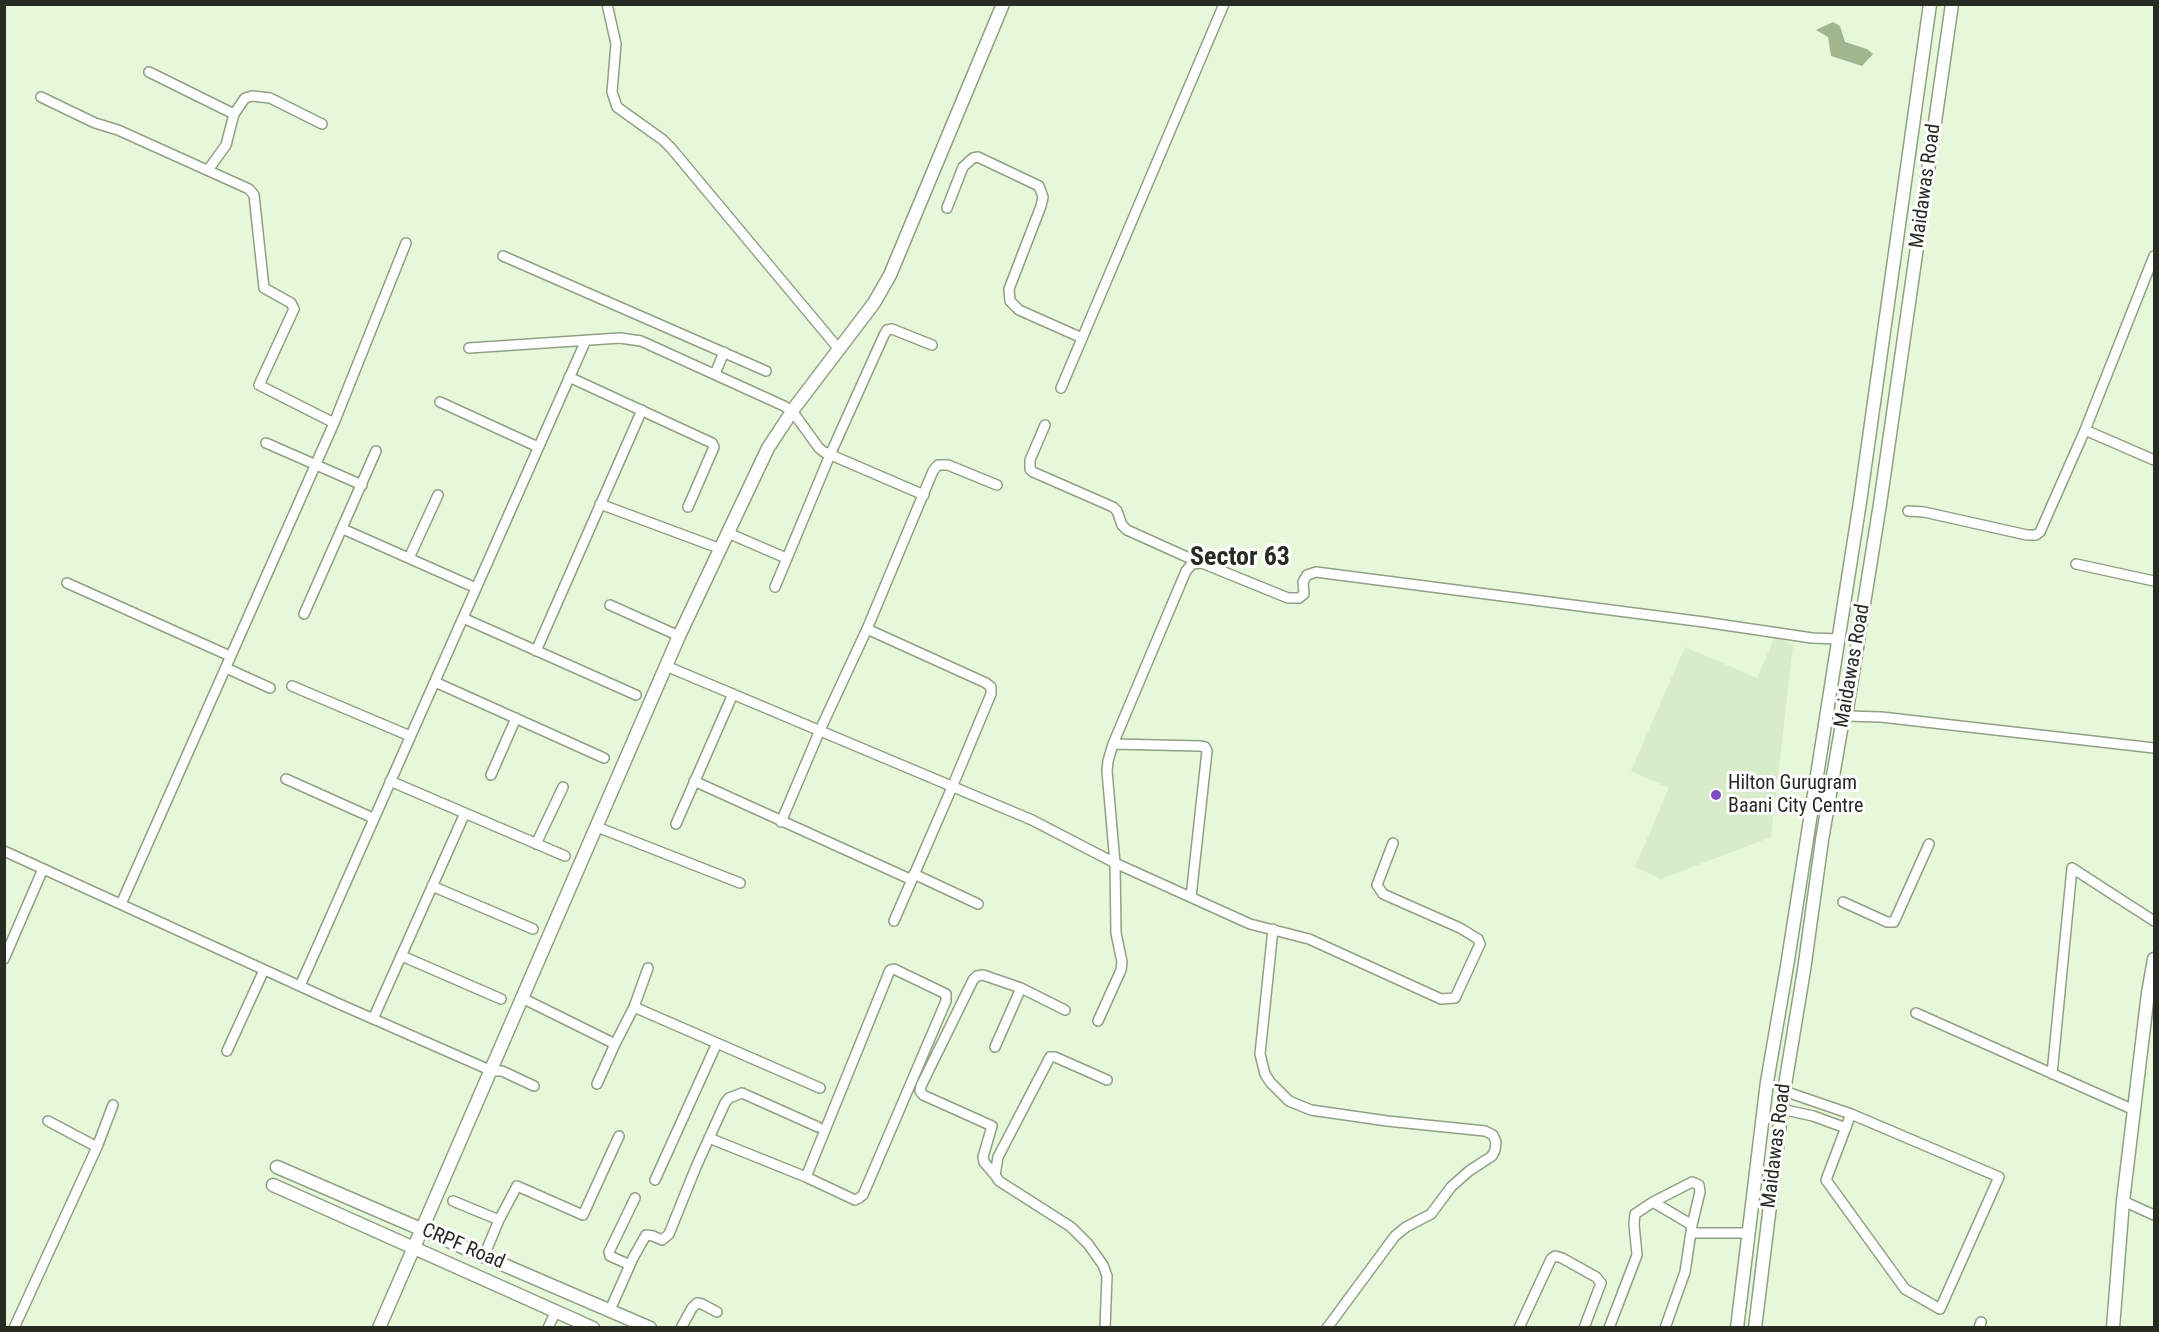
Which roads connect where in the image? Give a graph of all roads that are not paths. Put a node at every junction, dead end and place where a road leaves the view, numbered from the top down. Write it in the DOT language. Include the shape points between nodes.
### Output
graph roads {
  1 [pos="607,4"];
  2 [pos="1003,4"];
  3 [pos="1224,4"];
  4 [pos="1930,4"];
  5 [pos="1952,4"];
  6 [pos="149,72"];
  7 [pos="41,97"];
  8 [pos="234,114"];
  9 [pos="322,124"];
  10 [pos="208,170"];
  11 [pos="947,208"];
  12 [pos="406,243"];
  13 [pos="503,256"];
  14 [pos="2154,256"];
  15 [pos="1082,338"];
  16 [pos="586,340"];
  17 [pos="932,345"];
  18 [pos="470,348"];
  19 [pos="838,348"];
  20 [pos="724,352"];
  21 [pos="766,370"];
  22 [pos="716,374"];
  23 [pos="569,377"];
  24 [pos="1061,388"];
  25 [pos="440,402"];
  26 [pos="642,410"];
  27 [pos="792,411"];
  28 [pos="334,423"];
  29 [pos="1045,425"];
  30 [pos="2085,430"];
  31 [pos="266,442"];
  32 [pos="538,447"];
  33 [pos="376,451"];
  34 [pos="830,455"];
  35 [pos="2154,460"];
  36 [pos="315,464"];
  37 [pos="362,485"];
  38 [pos="997,485"];
  39 [pos="438,495"];
  40 [pos="924,495"];
  41 [pos="600,504"];
  42 [pos="688,507"];
  43 [pos="1908,510"];
  44 [pos="343,529"];
  45 [pos="728,533"];
  46 [pos="720,549"];
  47 [pos="409,558"];
  48 [pos="786,558"];
  49 [pos="1198,562"];
  50 [pos="2076,564"];
  51 [pos="2154,581"];
  52 [pos="67,583"];
  53 [pos="775,587"];
  54 [pos="476,588"];
  55 [pos="610,605"];
  56 [pos="304,614"];
  57 [pos="463,618"];
  58 [pos="867,629"];
  59 [pos="679,636"];
  60 [pos="1838,639"];
  61 [pos="536,651"];
  62 [pos="230,656"];
  63 [pos="666,666"];
  64 [pos="225,668"];
  65 [pos="435,682"];
  66 [pos="292,686"];
  67 [pos="270,688"];
  68 [pos="733,694"];
  69 [pos="636,695"];
  70 [pos="1846,716"];
  71 [pos="516,718"];
  72 [pos="820,730"];
  73 [pos="410,736"];
  74 [pos="1113,744"];
  75 [pos="2154,748"];
  76 [pos="604,758"];
  77 [pos="491,776"];
  78 [pos="286,779"];
  79 [pos="694,780"];
  80 [pos="390,781"];
  81 [pos="954,785"];
  82 [pos="563,787"];
  83 [pos="465,813"];
  84 [pos="373,818"];
  85 [pos="781,822"];
  86 [pos="676,824"];
  87 [pos="597,827"];
  88 [pos="1805,840"];
  89 [pos="1822,840"];
  90 [pos="1393,843"];
  91 [pos="536,844"];
  92 [pos="1929,844"];
  93 [pos="4,850"];
  94 [pos="565,856"];
  95 [pos="1115,863"];
  96 [pos="43,869"];
  97 [pos="913,877"];
  98 [pos="740,883"];
  99 [pos="432,886"];
  100 [pos="1191,897"];
  101 [pos="1843,902"];
  102 [pos="121,904"];
  103 [pos="978,904"];
  104 [pos="894,921"];
  105 [pos="2154,921"];
  106 [pos="533,929"];
  107 [pos="1273,929"];
  108 [pos="402,956"];
  109 [pos="4,958"];
  110 [pos="2154,959"];
  111 [pos="648,968"];
  112 [pos="264,970"];
  113 [pos="300,986"];
  114 [pos="1021,988"];
  115 [pos="522,998"];
  116 [pos="501,999"];
  117 [pos="634,1007"];
  118 [pos="1065,1010"];
  119 [pos="1916,1013"];
  120 [pos="373,1019"];
  121 [pos="1098,1022"];
  122 [pos="717,1042"];
  123 [pos="615,1044"];
  124 [pos="995,1047"];
  125 [pos="227,1051"];
  126 [pos="492,1071"];
  127 [pos="2052,1074"];
  128 [pos="1107,1080"];
  129 [pos="597,1084"];
  130 [pos="534,1086"];
  131 [pos="820,1088"];
  132 [pos="1784,1091"];
  133 [pos="113,1105"];
  134 [pos="1781,1109"];
  135 [pos="2134,1110"];
  136 [pos="1851,1114"];
  137 [pos="48,1121"];
  138 [pos="818,1127"];
  139 [pos="1846,1128"];
  140 [pos="619,1136"];
  141 [pos="709,1138"];
  142 [pos="97,1147"];
  143 [pos="276,1167"];
  144 [pos="995,1175"];
  145 [pos="806,1177"];
  146 [pos="655,1180"];
  147 [pos="273,1185"];
  148 [pos="635,1198"];
  149 [pos="453,1201"];
  150 [pos="2123,1201"];
  151 [pos="1653,1202"];
  152 [pos="2154,1215"];
  153 [pos="499,1220"];
  154 [pos="1691,1229"];
  155 [pos="423,1230"];
  156 [pos="1749,1233"];
  157 [pos="416,1248"];
  158 [pos="484,1256"];
  159 [pos="630,1265"];
  160 [pos="610,1310"];
  161 [pos="556,1311"];
  162 [pos="717,1312"];
  163 [pos="14,1328"];
  164 [pos="380,1328"];
  165 [pos="548,1328"];
  166 [pos="594,1328"];
  167 [pos="650,1328"];
  168 [pos="681,1328"];
  169 [pos="1105,1328"];
  170 [pos="1327,1328"];
  171 [pos="1519,1328"];
  172 [pos="1584,1328"];
  173 [pos="1609,1328"];
  174 [pos="1665,1328"];
  175 [pos="1737,1328"];
  176 [pos="1755,1328"];
  177 [pos="2113,1328"];
  1 -- 19 [label="street" via="616,44 612,92 617,107 671,148"];
  2 -- 19 [label="street" via="890,274 874,303"];
  3 -- 15 [label="street"];
  4 -- 60 [label="street, Maidawas Road"];
  5 -- 70 [label="street, Maidawas Road"];
  6 -- 8 [label="street"];
  7 -- 10 [label="street"];
  8 -- 9 [label="street" via="245,98 259,96"];
  8 -- 10 [label="street" via="226,144"];
  10 -- 28 [label="street" via="254,195 264,288 294,309 259,385"];
  11 -- 15 [label="street" via="963,167 973,158 1039,186 1041,206 1009,289 1010,302 1019,310"];
  12 -- 28 [label="street"];
  13 -- 20 [label="street"];
  14 -- 30 [label="street"];
  15 -- 24 [label="street"];
  16 -- 18 [label="street"];
  16 -- 22 [label="street" via="630,338"];
  16 -- 23 [label="street"];
  17 -- 34 [label="street" via="892,328 887,330"];
  19 -- 27 [label="street"];
  20 -- 21 [label="street"];
  20 -- 22 [label="street"];
  22 -- 27 [label="street"];
  23 -- 26 [label="street"];
  23 -- 32 [label="street"];
  25 -- 32 [label="street"];
  26 -- 41 [label="street"];
  26 -- 42 [label="street" via="714,447"];
  27 -- 34 [label="street" via="819,448"];
  27 -- 45 [label="street" via="768,448"];
  28 -- 36 [label="street"];
  29 -- 49 [label="street" via="1030,469 1113,507 1127,530"];
  30 -- 35 [label="street"];
  30 -- 43 [label="street" via="2036,535"];
  31 -- 36 [label="street"];
  32 -- 54 [label="street"];
  33 -- 37 [label="street"];
  34 -- 40 [label="street"];
  34 -- 48 [label="street"];
  36 -- 37 [label="street"];
  36 -- 62 [label="street"];
  37 -- 44 [label="street"];
  38 -- 40 [label="street" via="943,464 933,471"];
  39 -- 47 [label="street"];
  40 -- 58 [label="street"];
  41 -- 46 [label="street"];
  41 -- 61 [label="street"];
  44 -- 47 [label="street"];
  44 -- 56 [label="street"];
  45 -- 46 [label="street"];
  45 -- 48 [label="street"];
  46 -- 59 [label="street"];
  47 -- 54 [label="street"];
  48 -- 53 [label="street"];
  49 -- 60 [label="street" via="1288,598 1304,594 1303,582 1307,575 1316,572"];
  49 -- 74 [label="street" via="1186,571"];
  50 -- 51 [label="street"];
  52 -- 62 [label="street"];
  54 -- 57 [label="street"];
  55 -- 59 [label="street"];
  57 -- 61 [label="street"];
  57 -- 65 [label="street"];
  58 -- 72 [label="street"];
  58 -- 81 [label="street" via="991,687"];
  59 -- 63 [label="street"];
  60 -- 88 [label="street, Maidawas Road"];
  61 -- 69 [label="street"];
  62 -- 64 [label="street"];
  63 -- 68 [label="street"];
  63 -- 87 [label="street"];
  64 -- 67 [label="street"];
  64 -- 102 [label="street"];
  65 -- 71 [label="street"];
  65 -- 73 [label="street"];
  66 -- 73 [label="street"];
  68 -- 72 [label="street"];
  68 -- 79 [label="street"];
  70 -- 75 [label="street"];
  70 -- 89 [label="street, Maidawas Road"];
  71 -- 76 [label="street"];
  71 -- 77 [label="street"];
  72 -- 81 [label="street"];
  72 -- 85 [label="street"];
  73 -- 80 [label="street"];
  74 -- 95 [label="street" via="1107,771"];
  74 -- 100 [label="street" via="1200,746 1208,751"];
  78 -- 84 [label="street"];
  79 -- 85 [label="street"];
  79 -- 86 [label="street"];
  80 -- 83 [label="street"];
  80 -- 84 [label="street"];
  81 -- 95 [label="street"];
  81 -- 97 [label="street"];
  82 -- 91 [label="street"];
  83 -- 91 [label="street"];
  83 -- 99 [label="street"];
  84 -- 113 [label="street"];
  85 -- 97 [label="street"];
  87 -- 98 [label="street"];
  87 -- 115 [label="street"];
  88 -- 89 [label="street"];
  88 -- 156 [label="street, Maidawas Road" via="1767,1082"];
  89 -- 132 [label="street, Maidawas Road"];
  90 -- 107 [label="street" via="1377,885 1383,894 1460,928 1480,944 1455,998 1440,999 1309,939"];
  91 -- 94 [label="street"];
  92 -- 101 [label="street" via="1894,922"];
  93 -- 96 [label="street"];
  95 -- 100 [label="street"];
  95 -- 121 [label="street" via="1116,933 1122,962"];
  96 -- 102 [label="street"];
  96 -- 109 [label="street"];
  97 -- 103 [label="street"];
  97 -- 104 [label="street"];
  99 -- 106 [label="street"];
  99 -- 108 [label="street"];
  100 -- 107 [label="street" via="1250,924"];
  102 -- 112 [label="street"];
  105 -- 127 [label="street" via="2072,868"];
  107 -- 170 [label="street" via="1260,1054 1270,1083 1295,1105 1387,1121 1485,1131 1496,1142 1492,1156 1451,1187 1431,1214 1395,1236"];
  108 -- 116 [label="street"];
  108 -- 120 [label="street"];
  110 -- 135 [label="street"];
  111 -- 117 [label="street"];
  112 -- 113 [label="street"];
  112 -- 125 [label="street"];
  113 -- 120 [label="street"];
  114 -- 118 [label="street"];
  114 -- 124 [label="street"];
  114 -- 144 [label="street" via="983,975 973,980 920,1092 992,1126 983,1157"];
  115 -- 123 [label="street"];
  115 -- 126 [label="street"];
  117 -- 122 [label="street"];
  117 -- 123 [label="street"];
  119 -- 127 [label="street"];
  120 -- 126 [label="street"];
  122 -- 131 [label="street"];
  122 -- 146 [label="street"];
  123 -- 129 [label="street"];
  126 -- 130 [label="street" via="502,1071"];
  126 -- 155 [label="street"];
  127 -- 135 [label="street"];
  128 -- 144 [label="street" via="1050,1057 998,1157"];
  132 -- 134 [label="street, Maidawas Road"];
  132 -- 136 [label="street"];
  133 -- 142 [label="street"];
  134 -- 139 [label="street"];
  134 -- 176 [label="street, Maidawas Road"];
  135 -- 150 [label="street"];
  136 -- 139 [label="street"];
  136 -- 139 [label="street" via="1999,1176 1940,1309 1905,1289 1826,1180"];
  137 -- 142 [label="street"];
  138 -- 141 [label="street" via="742,1093 724,1103"];
  140 -- 153 [label="street" via="583,1215 517,1186"];
  141 -- 145 [label="street"];
  141 -- 159 [label="street" via="669,1234 662,1240 646,1235"];
  142 -- 163 [label="street"];
  143 -- 155 [label="street, CRPF Road"];
  144 -- 169 [label="street" via="1071,1227 1088,1244 1107,1276"];
  145 -- 145 [label="street" via="855,1200 862,1195 946,994 890,970"];
  147 -- 157 [label="street"];
  148 -- 159 [label="street" via="609,1252"];
  149 -- 153 [label="street"];
  150 -- 152 [label="street"];
  150 -- 177 [label="street"];
  151 -- 154 [label="street"];
  151 -- 154 [label="street" via="1692,1182 1699,1185"];
  151 -- 173 [label="street" via="1635,1214 1637,1255"];
  153 -- 158 [label="street"];
  154 -- 156 [label="street"];
  154 -- 174 [label="street" via="1685,1272"];
  155 -- 157 [label="street"];
  155 -- 158 [label="street, CRPF Road"];
  156 -- 175 [label="street, Maidawas Road"];
  157 -- 161 [label="street"];
  157 -- 164 [label="street"];
  158 -- 160 [label="street, CRPF Road"];
  159 -- 160 [label="street"];
  160 -- 167 [label="street, CRPF Road"];
  161 -- 165 [label="street"];
  161 -- 166 [label="street"];
  162 -- 168 [label="street" via="697,1304"];
  171 -- 172 [label="street" via="1555,1256 1601,1283"];
}
